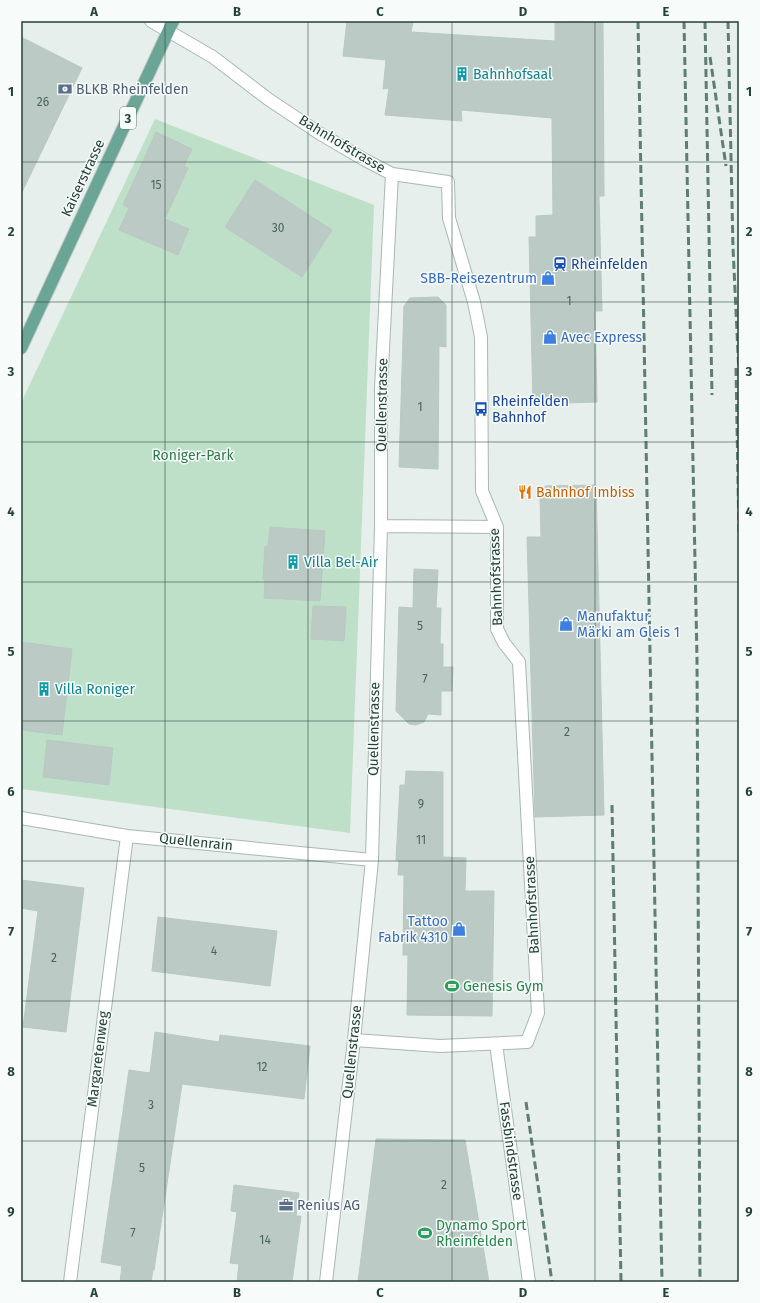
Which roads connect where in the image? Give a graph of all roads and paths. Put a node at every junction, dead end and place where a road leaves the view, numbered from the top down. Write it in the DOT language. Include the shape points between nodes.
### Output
graph roads {
  1 [pos="150,21"];
  2 [pos="171,26"];
  3 [pos="392,174"];
  4 [pos="21,348"];
  5 [pos="381,526"];
  6 [pos="497,527"];
  7 [pos="21,818"];
  8 [pos="127,836"];
  9 [pos="372,860"];
  10 [pos="354,1040"];
  11 [pos="496,1044"];
  12 [pos="70,1282"];
  13 [pos="326,1282"];
  14 [pos="529,1282"];
  1 -- 2 [label="street, Bahnhofstrasse"];
  2 -- 3 [label="street, Bahnhofstrasse" via="319,133"];
  2 -- 4 [label="main road, Kaiserstrasse / 3"];
  3 -- 5 [label="street, Quellenstrasse" via="381,388"];
  3 -- 6 [label="street, Bahnhofstrasse" via="448,182 449,218 474,302 481,337 482,491"];
  5 -- 6 [label="street"];
  5 -- 9 [label="street, Quellenstrasse"];
  6 -- 11 [label="street, Bahnhofstrasse" via="497,629 519,662 538,1013 527,1042"];
  7 -- 8 [label="street, Quellenrain"];
  8 -- 9 [label="street, Quellenrain"];
  8 -- 12 [label="street, Margaretenweg"];
  9 -- 10 [label="street, Quellenstrasse"];
  10 -- 11 [label="street, Bahnhofstrasse" via="440,1046"];
  10 -- 13 [label="street, Quellenstrasse"];
  11 -- 14 [label="street, Fassbindstrasse"];
}
